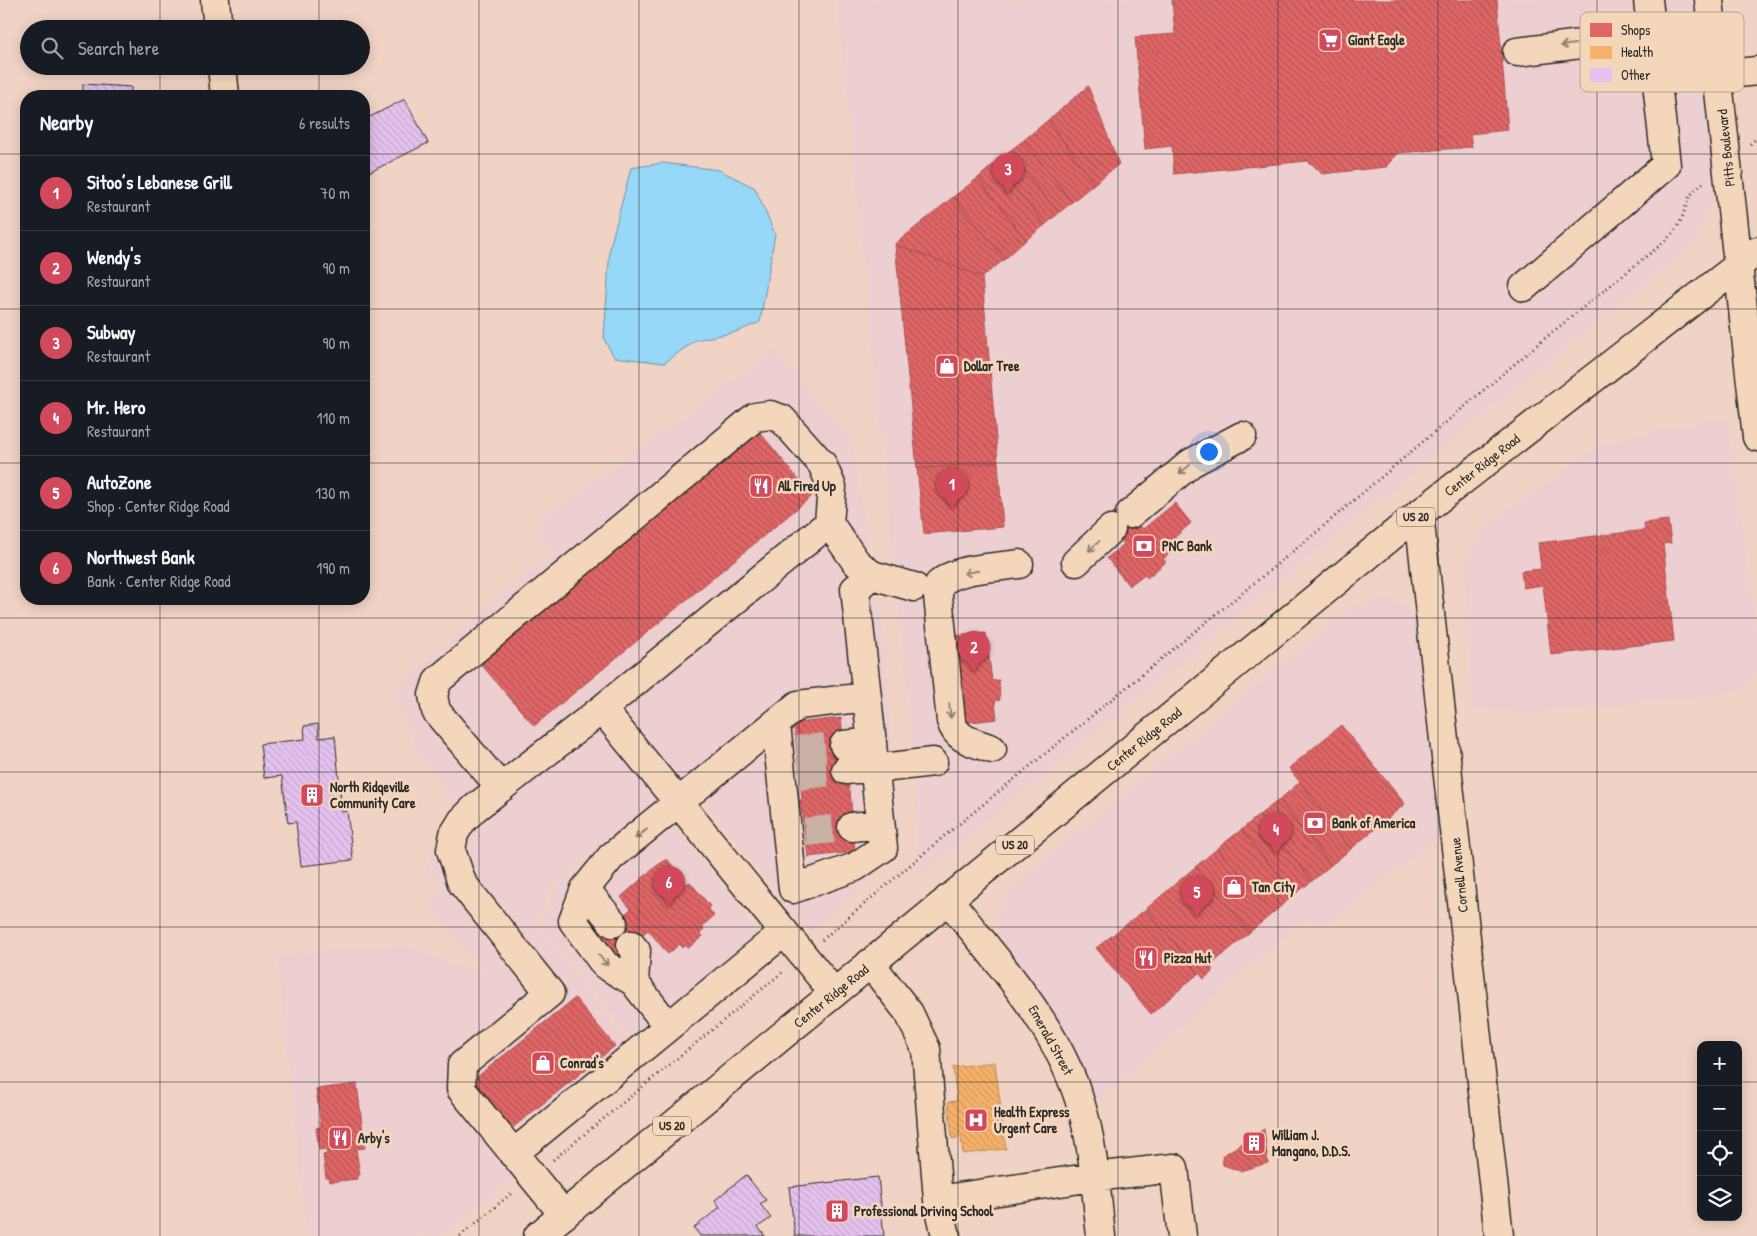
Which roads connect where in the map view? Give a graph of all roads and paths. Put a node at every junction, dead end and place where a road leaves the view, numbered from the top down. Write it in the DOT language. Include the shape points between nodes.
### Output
graph roads {
  1 [pos="215,0"];
  2 [pos="217,20"];
  3 [pos="1580,44"];
  4 [pos="1517,52"];
  5 [pos="1757,71"];
  6 [pos="1744,72"];
  7 [pos="223,75"];
  8 [pos="224,90"];
  9 [pos="1658,92"];
  10 [pos="1720,92"];
  11 [pos="1728,162"];
  12 [pos="1748,258"];
  13 [pos="1524,287"];
  14 [pos="1242,436"];
  15 [pos="1757,437"];
  16 [pos="1419,514"];
  17 [pos="829,523"];
  18 [pos="1076,562"];
  19 [pos="1019,564"];
  20 [pos="872,575"];
  21 [pos="914,587"];
  22 [pos="867,697"];
  23 [pos="602,709"];
  24 [pos="776,724"];
  25 [pos="992,749"];
  26 [pos="845,758"];
  27 [pos="873,759"];
  28 [pos="933,762"];
  29 [pos="501,788"];
  30 [pos="679,804"];
  31 [pos="880,824"];
  32 [pos="852,827"];
  33 [pos="584,889"];
  34 [pos="793,889"];
  35 [pos="948,900"];
  36 [pos="776,922"];
  37 [pos="613,923"];
  38 [pos="631,945"];
  39 [pos="803,955"];
  40 [pos="870,963"];
  41 [pos="634,982"];
  42 [pos="834,993"];
  43 [pos="668,1025"];
  44 [pos="513,1154"];
  45 [pos="532,1176"];
  46 [pos="1094,1177"];
  47 [pos="938,1200"];
  48 [pos="564,1215"];
  49 [pos="460,1236"];
  50 [pos="538,1236"];
  51 [pos="946,1236"];
  52 [pos="1101,1236"];
  53 [pos="1182,1236"];
  54 [pos="1499,1236"];
  1 -- 2 [label="street"];
  3 -- 4 [label="street, one-way"];
  5 -- 6 [label="street"];
  7 -- 8 [label="street"];
  9 -- 13 [label="street" via="1666,165"];
  10 -- 11 [label="street, Pitts Boulevard"];
  11 -- 12 [label="street, Pitts Boulevard"];
  11 -- 39 [label="path" via="1689,194 1674,232 1658,247"];
  12 -- 15 [label="street, Pitts Boulevard"];
  12 -- 16 [label="street, Center Ridge Road / US 20"];
  14 -- 18 [label="street, one-way" via="1191,463"];
  16 -- 35 [label="street, Center Ridge Road / US 20"];
  16 -- 54 [label="street, Cornell Avenue"];
  17 -- 20 [label="street" via="856,562"];
  17 -- 23 [label="street"];
  17 -- 29 [label="street" via="832,487 822,464 782,419 770,415 755,417 438,680 433,695 436,711"];
  19 -- 25 [label="street, one-way" via="947,577 939,584 954,732"];
  20 -- 21 [label="street"];
  20 -- 22 [label="street" via="855,589"];
  22 -- 24 [label="street" via="798,705"];
  22 -- 27 [label="street"];
  23 -- 29 [label="street"];
  23 -- 30 [label="street"];
  24 -- 30 [label="street"];
  24 -- 34 [label="street" via="789,764 796,833"];
  26 -- 27 [label="street"];
  27 -- 28 [label="street"];
  27 -- 31 [label="street"];
  29 -- 44 [label="street" via="462,821 454,834 451,850 462,883 550,993 462,1066 461,1088"];
  30 -- 33 [label="street, one-way" via="611,857"];
  30 -- 36 [label="street"];
  31 -- 32 [label="street"];
  31 -- 34 [label="street" via="883,848 855,867"];
  33 -- 37 [label="street"];
  33 -- 41 [label="street, one-way" via="573,922 605,965"];
  34 -- 36 [label="street"];
  35 -- 40 [label="street, Center Ridge Road / US 20"];
  35 -- 46 [label="street, Emerald Street" via="1032,1005 1061,1054 1082,1106"];
  36 -- 39 [label="street"];
  36 -- 43 [label="street"];
  38 -- 41 [label="street" via="636,951"];
  39 -- 42 [label="street"];
  39 -- 45 [label="path"];
  40 -- 42 [label="street, Center Ridge Road / US 20"];
  40 -- 47 [label="street" via="908,1013 926,1048"];
  41 -- 43 [label="street"];
  42 -- 48 [label="street, Center Ridge Road / US 20"];
  43 -- 44 [label="street"];
  44 -- 45 [label="street"];
  45 -- 48 [label="street"];
  45 -- 49 [label="path"];
  46 -- 47 [label="street"];
  46 -- 52 [label="street, Emerald Street"];
  46 -- 53 [label="street" via="1174,1168"];
  47 -- 51 [label="street"];
  48 -- 50 [label="street, Center Ridge Road / US 20"];
}
